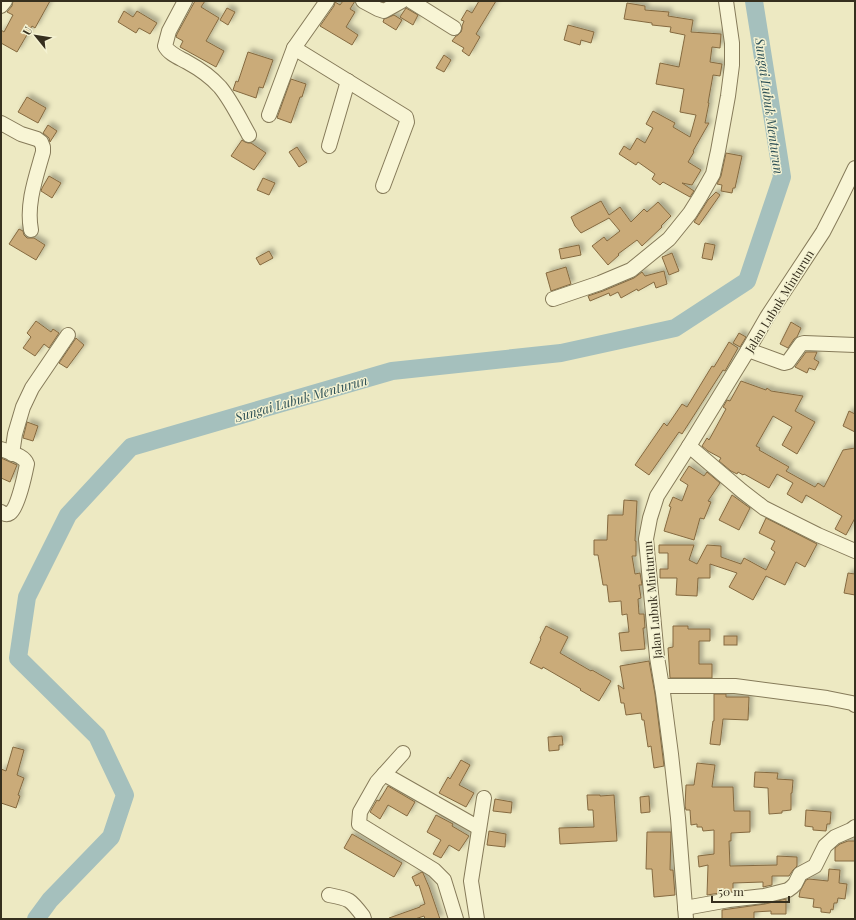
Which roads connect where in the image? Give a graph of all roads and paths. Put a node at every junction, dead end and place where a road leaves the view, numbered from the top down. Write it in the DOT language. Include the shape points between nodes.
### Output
graph roads {
  1 [pos="5,1"];
  2 [pos="185,1"];
  3 [pos="328,1"];
  4 [pos="363,1"];
  5 [pos="402,1"];
  6 [pos="410,1"];
  7 [pos="726,1"];
  8 [pos="1,6"];
  9 [pos="454,28"];
  10 [pos="294,48"];
  11 [pos="348,81"];
  12 [pos="269,114"];
  13 [pos="1,123"];
  14 [pos="249,135"];
  15 [pos="329,146"];
  16 [pos="855,168"];
  17 [pos="383,186"];
  18 [pos="31,230"];
  19 [pos="553,299"];
  20 [pos="68,335"];
  21 [pos="855,345"];
  22 [pos="748,350"];
  23 [pos="689,446"];
  24 [pos="7,452"];
  25 [pos="1,512"];
  26 [pos="855,551"];
  27 [pos="662,686"];
  28 [pos="855,705"];
  29 [pos="403,753"];
  30 [pos="384,774"];
  31 [pos="484,798"];
  32 [pos="855,827"];
  33 [pos="479,828"];
  34 [pos="329,895"];
  35 [pos="685,914"];
  36 [pos="364,919"];
  37 [pos="456,919"];
  38 [pos="477,919"];
  1 -- 8 [label="street"];
  2 -- 14 [label="street" via="165,46 169,52 220,86"];
  3 -- 10 [label="street"];
  4 -- 5 [label="street" via="380,11"];
  6 -- 9 [label="street"];
  7 -- 19 [label="street" via="732,43 728,96 713,174 700,197 669,239 631,270"];
  10 -- 11 [label="street"];
  10 -- 12 [label="street"];
  11 -- 15 [label="street"];
  11 -- 17 [label="street" via="407,118"];
  13 -- 18 [label="street" via="37,139 43,147 32,189 29,220"];
  16 -- 22 [label="street, Jalan Lubuk Minturun" via="823,232"];
  20 -- 24 [label="street" via="32,388"];
  21 -- 22 [label="street" via="804,343 786,363"];
  22 -- 23 [label="street, Jalan Lubuk Minturun"];
  23 -- 26 [label="street" via="764,508"];
  23 -- 27 [label="street, Jalan Lubuk Minturun" via="657,496 646,538"];
  24 -- 25 [label="street" via="21,456 27,464 21,492 12,512"];
  27 -- 28 [label="street" via="735,686 827,698"];
  27 -- 35 [label="street, Jalan Lubuk Minturun" via="678,811"];
  29 -- 30 [label="street"];
  30 -- 33 [label="street"];
  30 -- 37 [label="street" via="360,812 359,824 434,870 444,880"];
  31 -- 33 [label="street"];
  32 -- 35 [label="street" via="835,837 825,846 815,866 800,874 788,890 729,900"];
  33 -- 38 [label="street" via="471,881"];
  34 -- 36 [label="street" via="351,901"];
}
